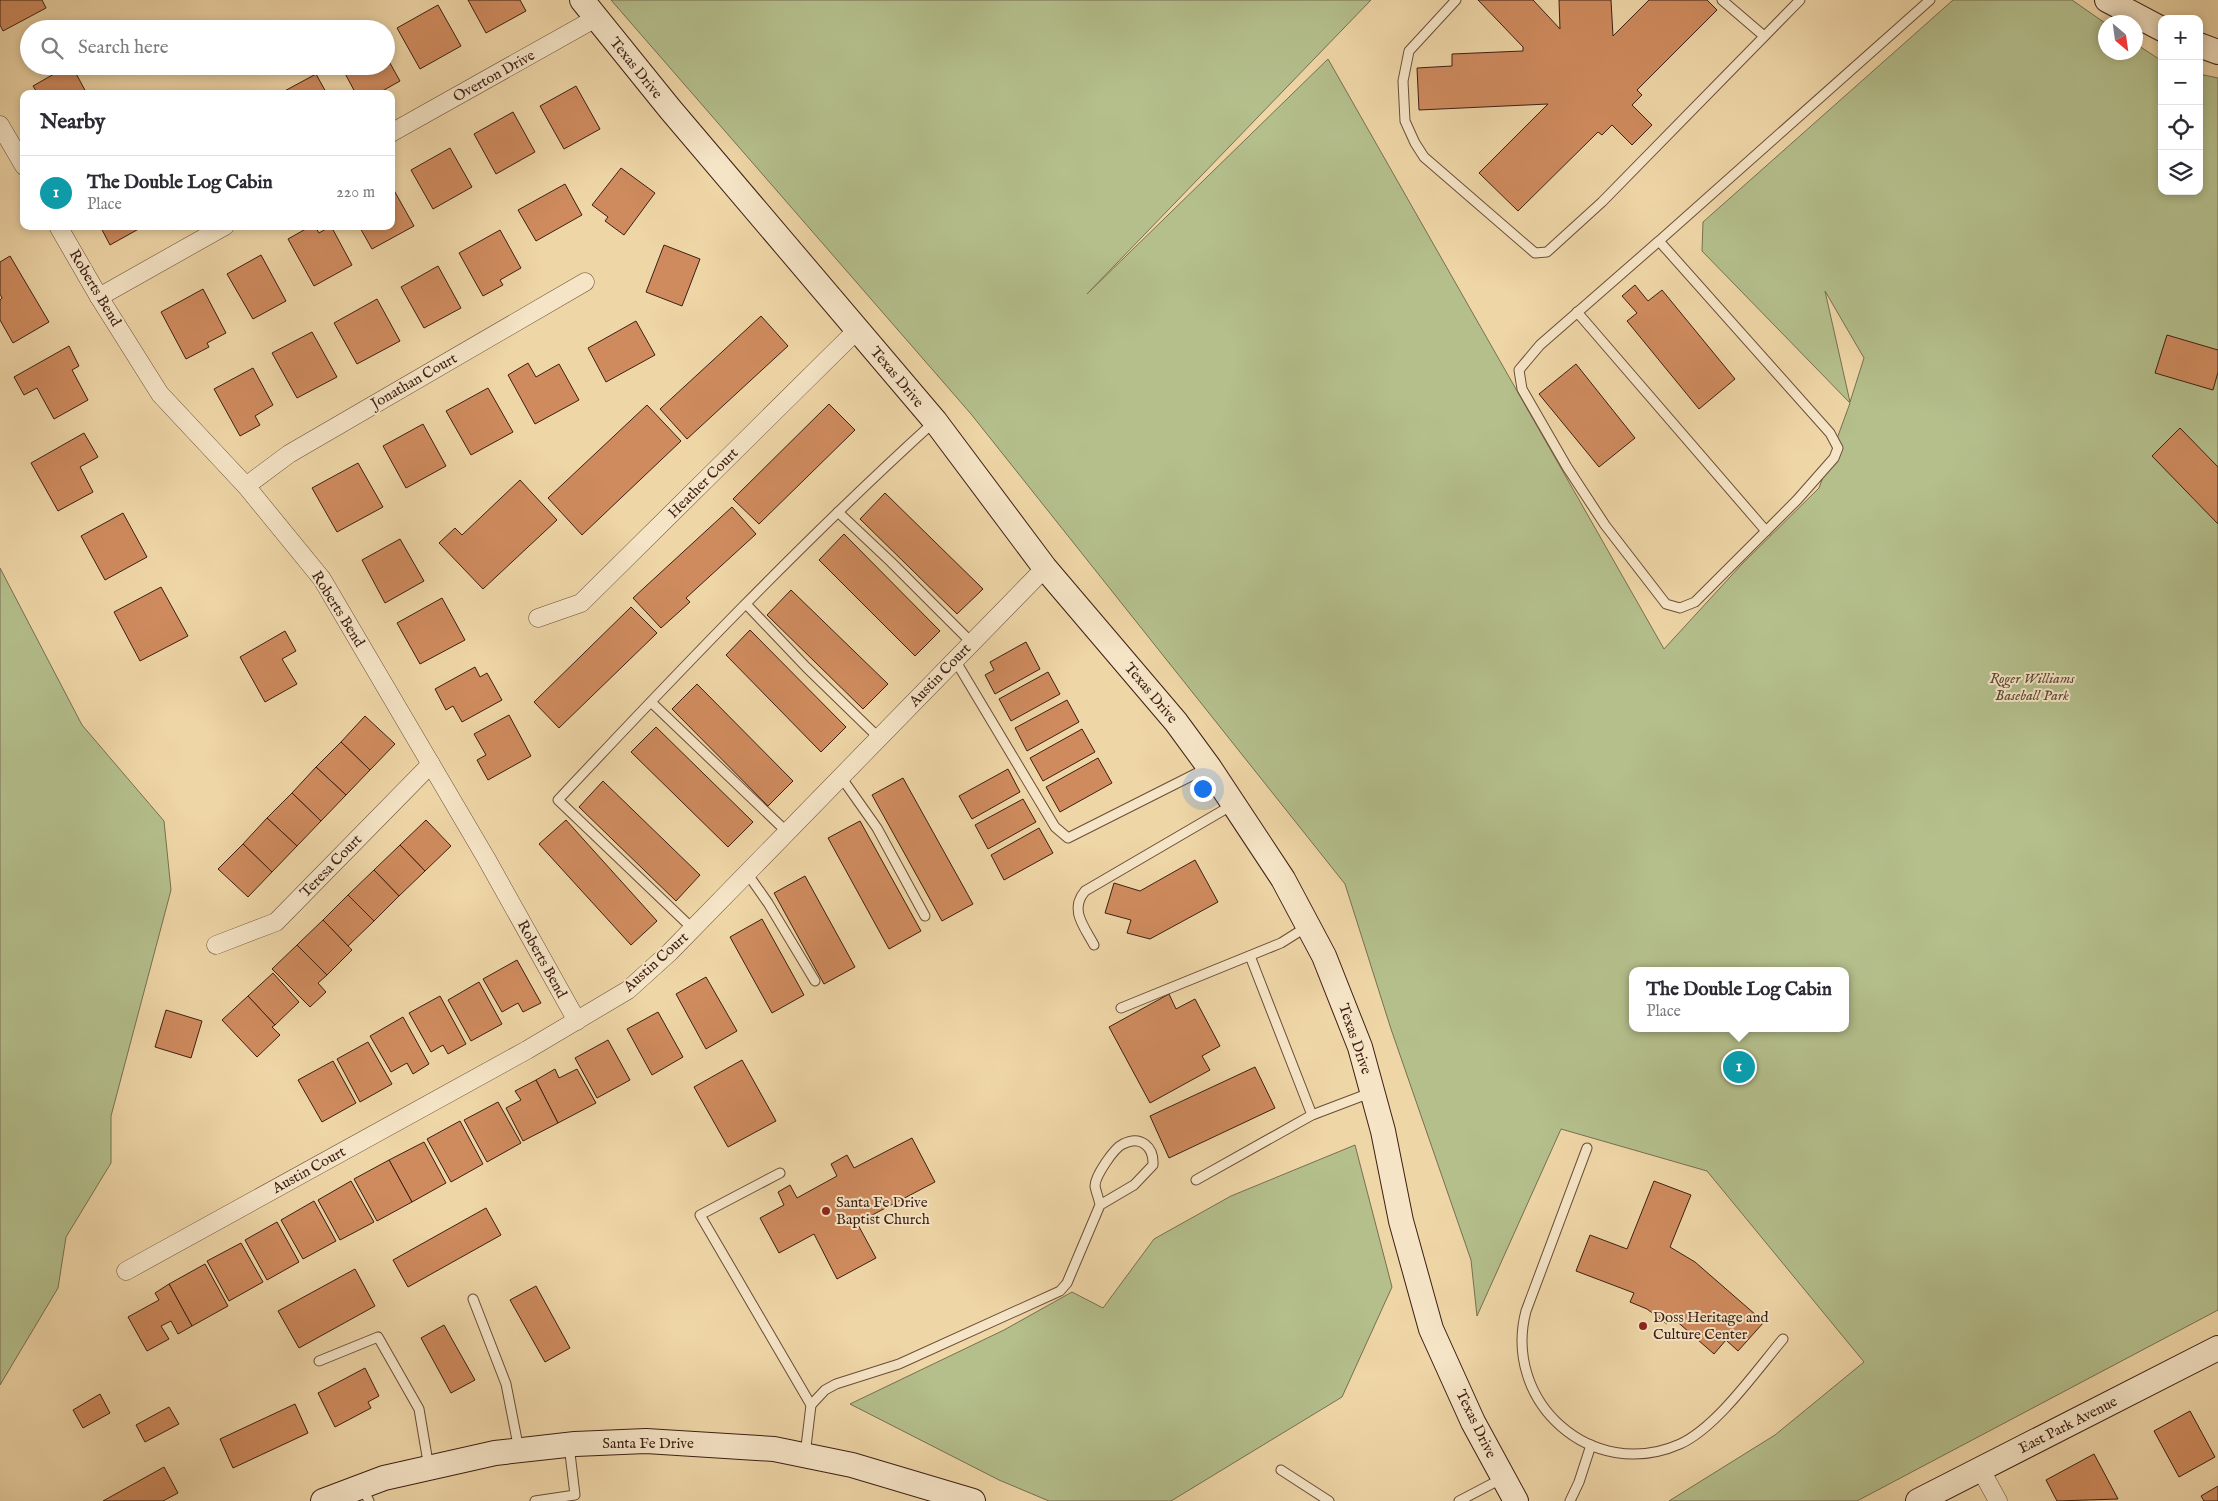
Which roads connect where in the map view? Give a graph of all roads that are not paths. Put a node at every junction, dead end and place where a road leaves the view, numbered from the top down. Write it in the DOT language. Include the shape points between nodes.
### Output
graph roads {
  1 [pos="1456,0"];
  2 [pos="1722,0"];
  3 [pos="1800,0"];
  4 [pos="1930,0"];
  5 [pos="2107,0"];
  6 [pos="589,9"];
  7 [pos="2158,27"];
  8 [pos="1764,36"];
  9 [pos="2203,46"];
  10 [pos="2218,52"];
  11 [pos="0,125"];
  12 [pos="395,130"];
  13 [pos="20,159"];
  14 [pos="60,230"];
  15 [pos="218,230"];
  16 [pos="1659,241"];
  17 [pos="585,282"];
  18 [pos="99,297"];
  19 [pos="1577,312"];
  20 [pos="857,330"];
  21 [pos="935,421"];
  22 [pos="246,486"];
  23 [pos="838,512"];
  24 [pos="1766,531"];
  25 [pos="1045,568"];
  26 [pos="746,604"];
  27 [pos="538,618"];
  28 [pos="972,643"];
  29 [pos="955,660"];
  30 [pos="651,702"];
  31 [pos="879,738"];
  32 [pos="431,764"];
  33 [pos="1209,767"];
  34 [pos="841,777"];
  35 [pos="1234,804"];
  36 [pos="787,832"];
  37 [pos="747,873"];
  38 [pos="925,916"];
  39 [pos="1308,926"];
  40 [pos="693,929"];
  41 [pos="216,945"];
  42 [pos="1094,945"];
  43 [pos="1250,956"];
  44 [pos="815,981"];
  45 [pos="1121,1008"];
  46 [pos="577,1021"];
  47 [pos="1373,1092"];
  48 [pos="1312,1115"];
  49 [pos="1587,1148"];
  50 [pos="780,1173"];
  51 [pos="1196,1180"];
  52 [pos="1100,1205"];
  53 [pos="126,1271"];
  54 [pos="473,1299"];
  55 [pos="1783,1339"];
  56 [pos="2218,1348"];
  57 [pos="319,1361"];
  58 [pos="811,1405"];
  59 [pos="569,1445"];
  60 [pos="1591,1445"];
  61 [pos="519,1451"];
  62 [pos="805,1455"];
  63 [pos="429,1468"];
  64 [pos="1281,1470"];
  65 [pos="1982,1470"];
  66 [pos="1503,1478"];
  67 [pos="366,1494"];
  68 [pos="574,1498"];
  69 [pos="323,1501"];
  70 [pos="536,1501"];
  71 [pos="973,1501"];
  72 [pos="1329,1501"];
  73 [pos="1459,1501"];
  74 [pos="1516,1501"];
  75 [pos="1570,1501"];
  76 [pos="1918,1501"];
  77 [pos="1998,1501"];
  1 -- 8 [label="lane" via="1409,51 1403,81 1405,121 1424,157 1535,253 1548,252 1602,202"];
  2 -- 8 [label="lane"];
  3 -- 8 [label="lane"];
  4 -- 16 [label="lane"];
  5 -- 7 [label="street"];
  6 -- 12 [label="street, Overton Drive"];
  6 -- 20 [label="street, Texas Drive"];
  9 -- 10 [label="street"];
  11 -- 13 [label="street"];
  14 -- 18 [label="street, Roberts Bend"];
  15 -- 18 [label="street"];
  16 -- 19 [label="lane"];
  16 -- 24 [label="lane" via="1779,374 1830,433 1838,448 1834,458"];
  17 -- 22 [label="street, Jonathan Court" via="289,454"];
  18 -- 22 [label="street, Roberts Bend" via="160,394"];
  19 -- 24 [label="lane"];
  19 -- 24 [label="lane" via="1540,345 1520,370 1522,389 1605,525 1666,604 1680,608 1695,602"];
  20 -- 21 [label="street, Texas Drive"];
  20 -- 27 [label="street, Heather Court" via="582,603"];
  21 -- 23 [label="lane"];
  21 -- 25 [label="street, Texas Drive"];
  22 -- 32 [label="street, Roberts Bend" via="322,579"];
  23 -- 26 [label="lane"];
  23 -- 28 [label="lane"];
  25 -- 28 [label="street, Austin Court"];
  25 -- 33 [label="street, Texas Drive" via="1176,722"];
  26 -- 30 [label="lane"];
  26 -- 31 [label="lane"];
  28 -- 29 [label="street, Austin Court"];
  29 -- 31 [label="street, Austin Court"];
  29 -- 33 [label="lane" via="1055,827 1068,838"];
  30 -- 36 [label="lane"];
  30 -- 40 [label="lane" via="558,800"];
  31 -- 34 [label="street, Austin Court"];
  32 -- 41 [label="street, Teresa Court" via="276,922"];
  32 -- 46 [label="street, Roberts Bend"];
  33 -- 35 [label="street, Texas Drive"];
  34 -- 36 [label="street, Austin Court"];
  34 -- 38 [label="lane" via="876,828"];
  35 -- 39 [label="street, Texas Drive" via="1283,878"];
  35 -- 42 [label="lane" via="1085,891 1076,907"];
  36 -- 37 [label="street, Austin Court"];
  37 -- 40 [label="street, Austin Court"];
  37 -- 44 [label="lane"];
  39 -- 43 [label="lane" via="1281,943"];
  39 -- 47 [label="street, Texas Drive" via="1324,956 1360,1047"];
  40 -- 46 [label="street, Austin Court" via="628,990"];
  43 -- 45 [label="lane"];
  43 -- 48 [label="lane"];
  46 -- 53 [label="street, Austin Court"];
  47 -- 48 [label="lane"];
  47 -- 66 [label="street, Texas Drive" via="1401,1221 1431,1328 1473,1422"];
  48 -- 51 [label="lane"];
  49 -- 60 [label="lane" via="1526,1311 1521,1340 1528,1379 1541,1405 1560,1427"];
  50 -- 58 [label="lane" via="700,1215"];
  52 -- 52 [label="lane" via="1134,1185 1153,1165 1154,1155 1149,1146 1138,1141 1123,1144 1114,1152 1095,1185"];
  52 -- 58 [label="lane" via="1067,1283 1060,1290 899,1364 836,1384"];
  54 -- 61 [label="lane" via="506,1384"];
  55 -- 60 [label="lane" via="1713,1422 1689,1439 1667,1449 1642,1453 1613,1452"];
  56 -- 65 [label="street, East Park Avenue"];
  57 -- 63 [label="lane" via="378,1337 419,1409"];
  58 -- 62 [label="lane"];
  59 -- 61 [label="street, Santa Fe Drive"];
  59 -- 62 [label="street, Santa Fe Drive" via="646,1441 696,1443 774,1449"];
  59 -- 68 [label="lane"];
  60 -- 75 [label="lane"];
  61 -- 63 [label="street, Santa Fe Drive"];
  62 -- 71 [label="street, Santa Fe Drive" via="852,1465"];
  63 -- 67 [label="street, Santa Fe Drive" via="384,1478"];
  64 -- 72 [label="lane"];
  65 -- 76 [label="street, East Park Avenue"];
  65 -- 77 [label="street"];
  66 -- 73 [label="lane"];
  66 -- 74 [label="street, Texas Drive"];
  67 -- 69 [label="street, Santa Fe Drive"];
  68 -- 70 [label="lane"];
}
